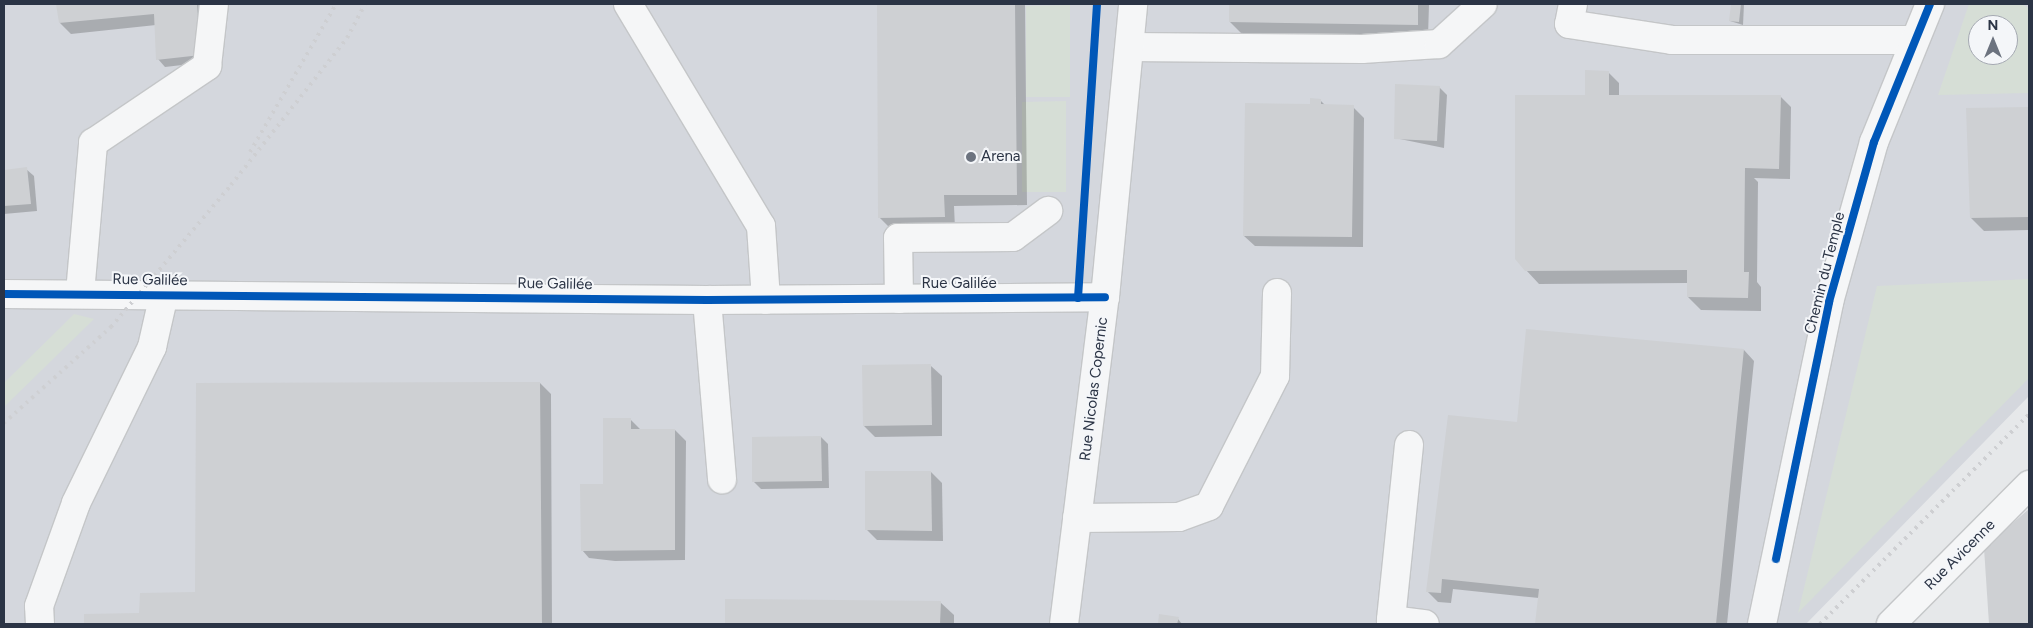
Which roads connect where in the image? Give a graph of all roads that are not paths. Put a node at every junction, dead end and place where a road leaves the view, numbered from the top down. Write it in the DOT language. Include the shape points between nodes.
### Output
graph roads {
  1 [pos="214,4"];
  2 [pos="628,4"];
  3 [pos="1133,4"];
  4 [pos="1483,4"];
  5 [pos="1573,4"];
  6 [pos="1930,4"];
  7 [pos="1914,40"];
  8 [pos="1130,47"];
  9 [pos="1048,211"];
  10 [pos="80,293"];
  11 [pos="1277,293"];
  12 [pos="4,294"];
  13 [pos="164,294"];
  14 [pos="1105,297"];
  15 [pos="899,299"];
  16 [pos="707,300"];
  17 [pos="766,300"];
  18 [pos="1409,446"];
  19 [pos="722,479"];
  20 [pos="2029,485"];
  21 [pos="1077,518"];
  22 [pos="40,624"];
  23 [pos="1064,624"];
  24 [pos="1425,624"];
  25 [pos="1762,624"];
  26 [pos="1891,624"];
  1 -- 10 [label="street" via="207,66 93,143"];
  2 -- 17 [label="street" via="761,226"];
  3 -- 8 [label="street, Rue Nicolas Copernic"];
  4 -- 8 [label="street" via="1439,44 1362,49"];
  5 -- 7 [label="street" via="1569,24 1672,40"];
  6 -- 7 [label="street, Chemin du Temple"];
  7 -- 25 [label="street, Chemin du Temple" via="1874,142 1829,302"];
  8 -- 14 [label="street, Rue Nicolas Copernic"];
  9 -- 15 [label="street" via="1013,237 898,238"];
  10 -- 12 [label="street, Rue Galilée"];
  10 -- 13 [label="street, Rue Galilée"];
  11 -- 21 [label="street" via="1275,376 1209,506 1179,517"];
  13 -- 16 [label="street, Rue Galilée"];
  13 -- 22 [label="street" via="152,347 76,503 39,606"];
  14 -- 15 [label="street, Rue Galilée"];
  14 -- 21 [label="street, Rue Nicolas Copernic"];
  15 -- 17 [label="street, Rue Galilée"];
  16 -- 17 [label="street, Rue Galilée"];
  16 -- 19 [label="street"];
  18 -- 24 [label="street" via="1391,620"];
  20 -- 26 [label="street, Rue Avicenne"];
  21 -- 23 [label="street, Rue Nicolas Copernic"];
}
